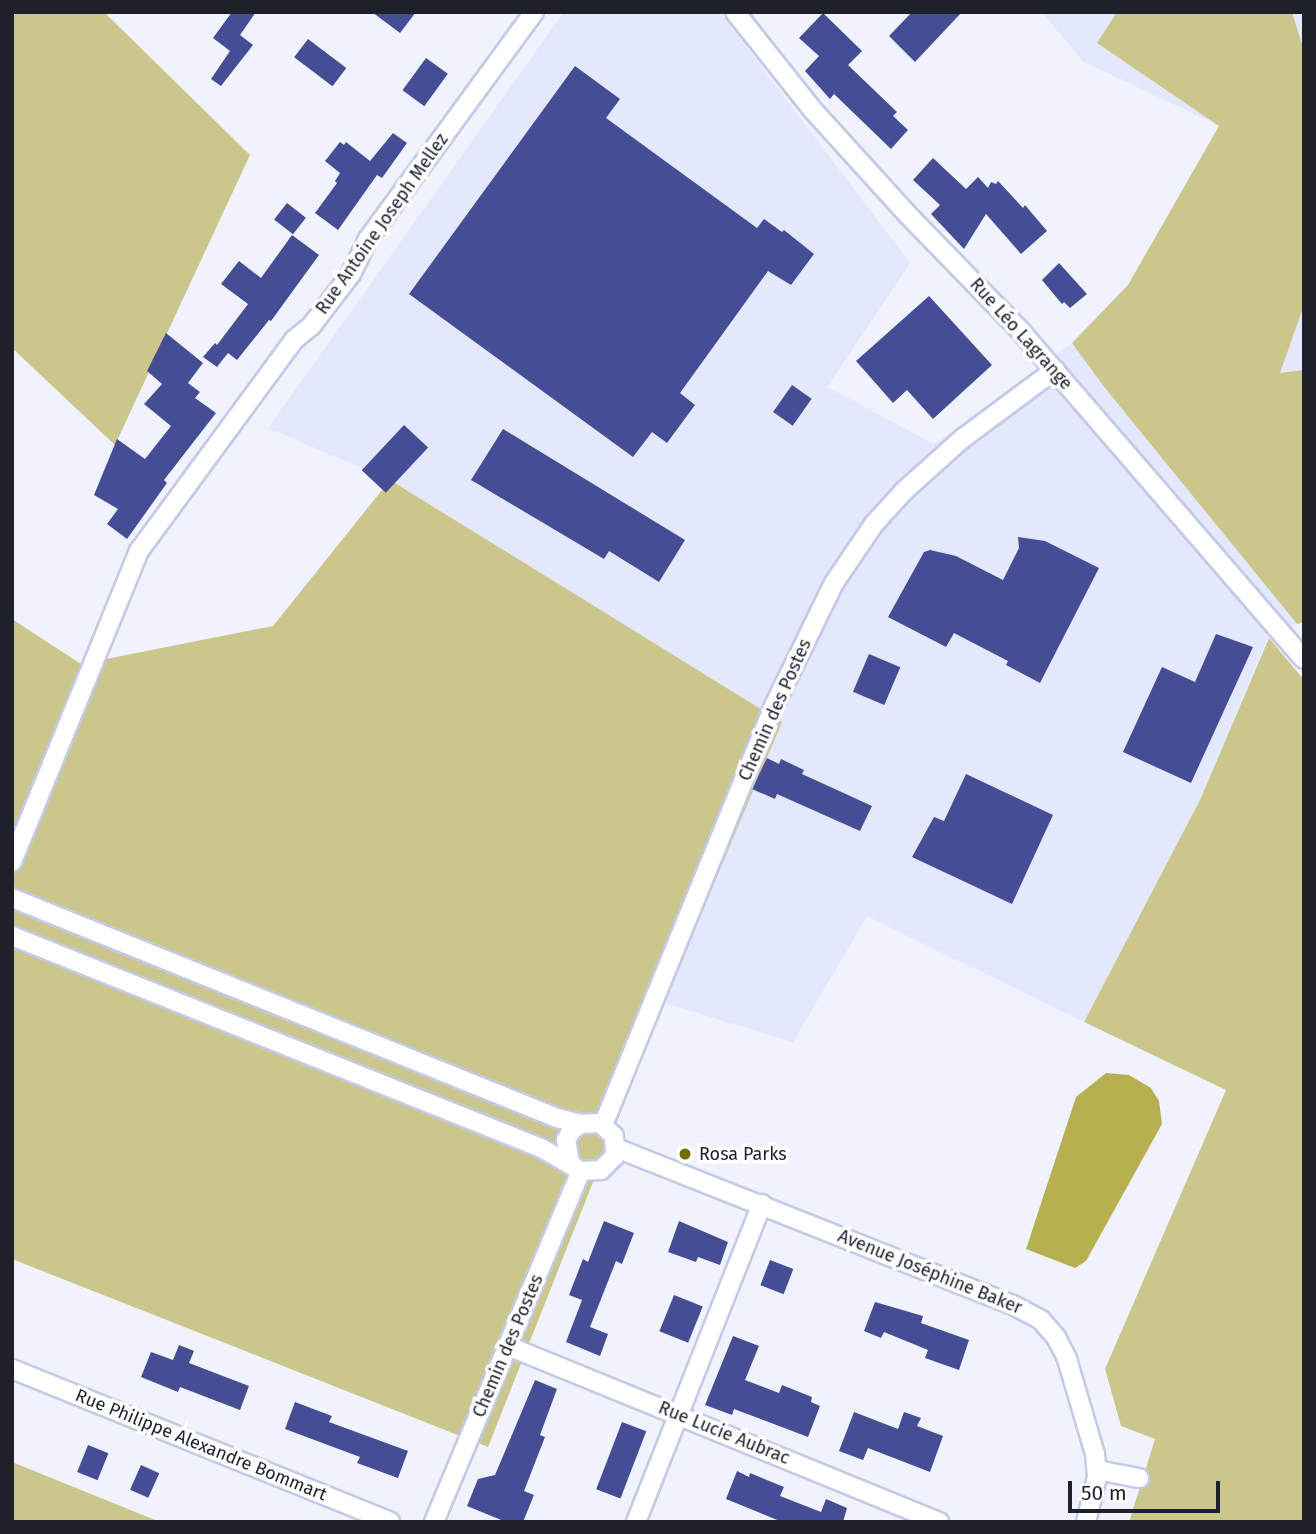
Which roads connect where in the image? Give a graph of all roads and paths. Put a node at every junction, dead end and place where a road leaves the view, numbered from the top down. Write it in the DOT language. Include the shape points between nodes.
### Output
graph roads {
  1 [pos="534,12"];
  2 [pos="735,12"];
  3 [pos="1055,370"];
  4 [pos="1304,659"];
  5 [pos="12,862"];
  6 [pos="12,898"];
  7 [pos="12,936"];
  8 [pos="581,1124"];
  9 [pos="603,1125"];
  10 [pos="616,1148"];
  11 [pos="576,1166"];
  12 [pos="762,1204"];
  13 [pos="508,1346"];
  14 [pos="12,1369"];
  15 [pos="679,1415"];
  16 [pos="1097,1470"];
  17 [pos="1139,1478"];
  18 [pos="390,1522"];
  19 [pos="434,1522"];
  20 [pos="636,1522"];
  21 [pos="940,1522"];
  22 [pos="1086,1522"];
  1 -- 5 [label="street, Rue Antoine Joseph Mellez" via="368,239 351,274 312,325 295,339 131,566"];
  2 -- 3 [label="street, Rue Léo Lagrange" via="861,164"];
  3 -- 4 [label="street, Rue Léo Lagrange"];
  3 -- 9 [label="street, Chemin des Postes" via="962,439 904,491 874,524 834,583 773,708"];
  6 -- 8 [label="street"];
  7 -- 11 [label="street"];
  8 -- 9 [label="street"];
  8 -- 11 [label="street" via="566,1140 566,1151"];
  9 -- 10 [label="street" via="612,1133"];
  10 -- 11 [label="street" via="605,1168 593,1172"];
  10 -- 12 [label="street, Avenue Joséphine Baker"];
  11 -- 13 [label="street, Chemin des Postes"];
  12 -- 15 [label="street"];
  12 -- 16 [label="street, Avenue Joséphine Baker" via="1041,1320 1067,1359"];
  13 -- 15 [label="street, Rue Lucie Aubrac"];
  13 -- 19 [label="street, Chemin des Postes"];
  14 -- 18 [label="street, Rue Philippe Alexandre Bommart"];
  15 -- 20 [label="street"];
  15 -- 21 [label="street, Rue Lucie Aubrac"];
  16 -- 17 [label="street"];
  16 -- 22 [label="street, Avenue Joséphine Baker"];
}
